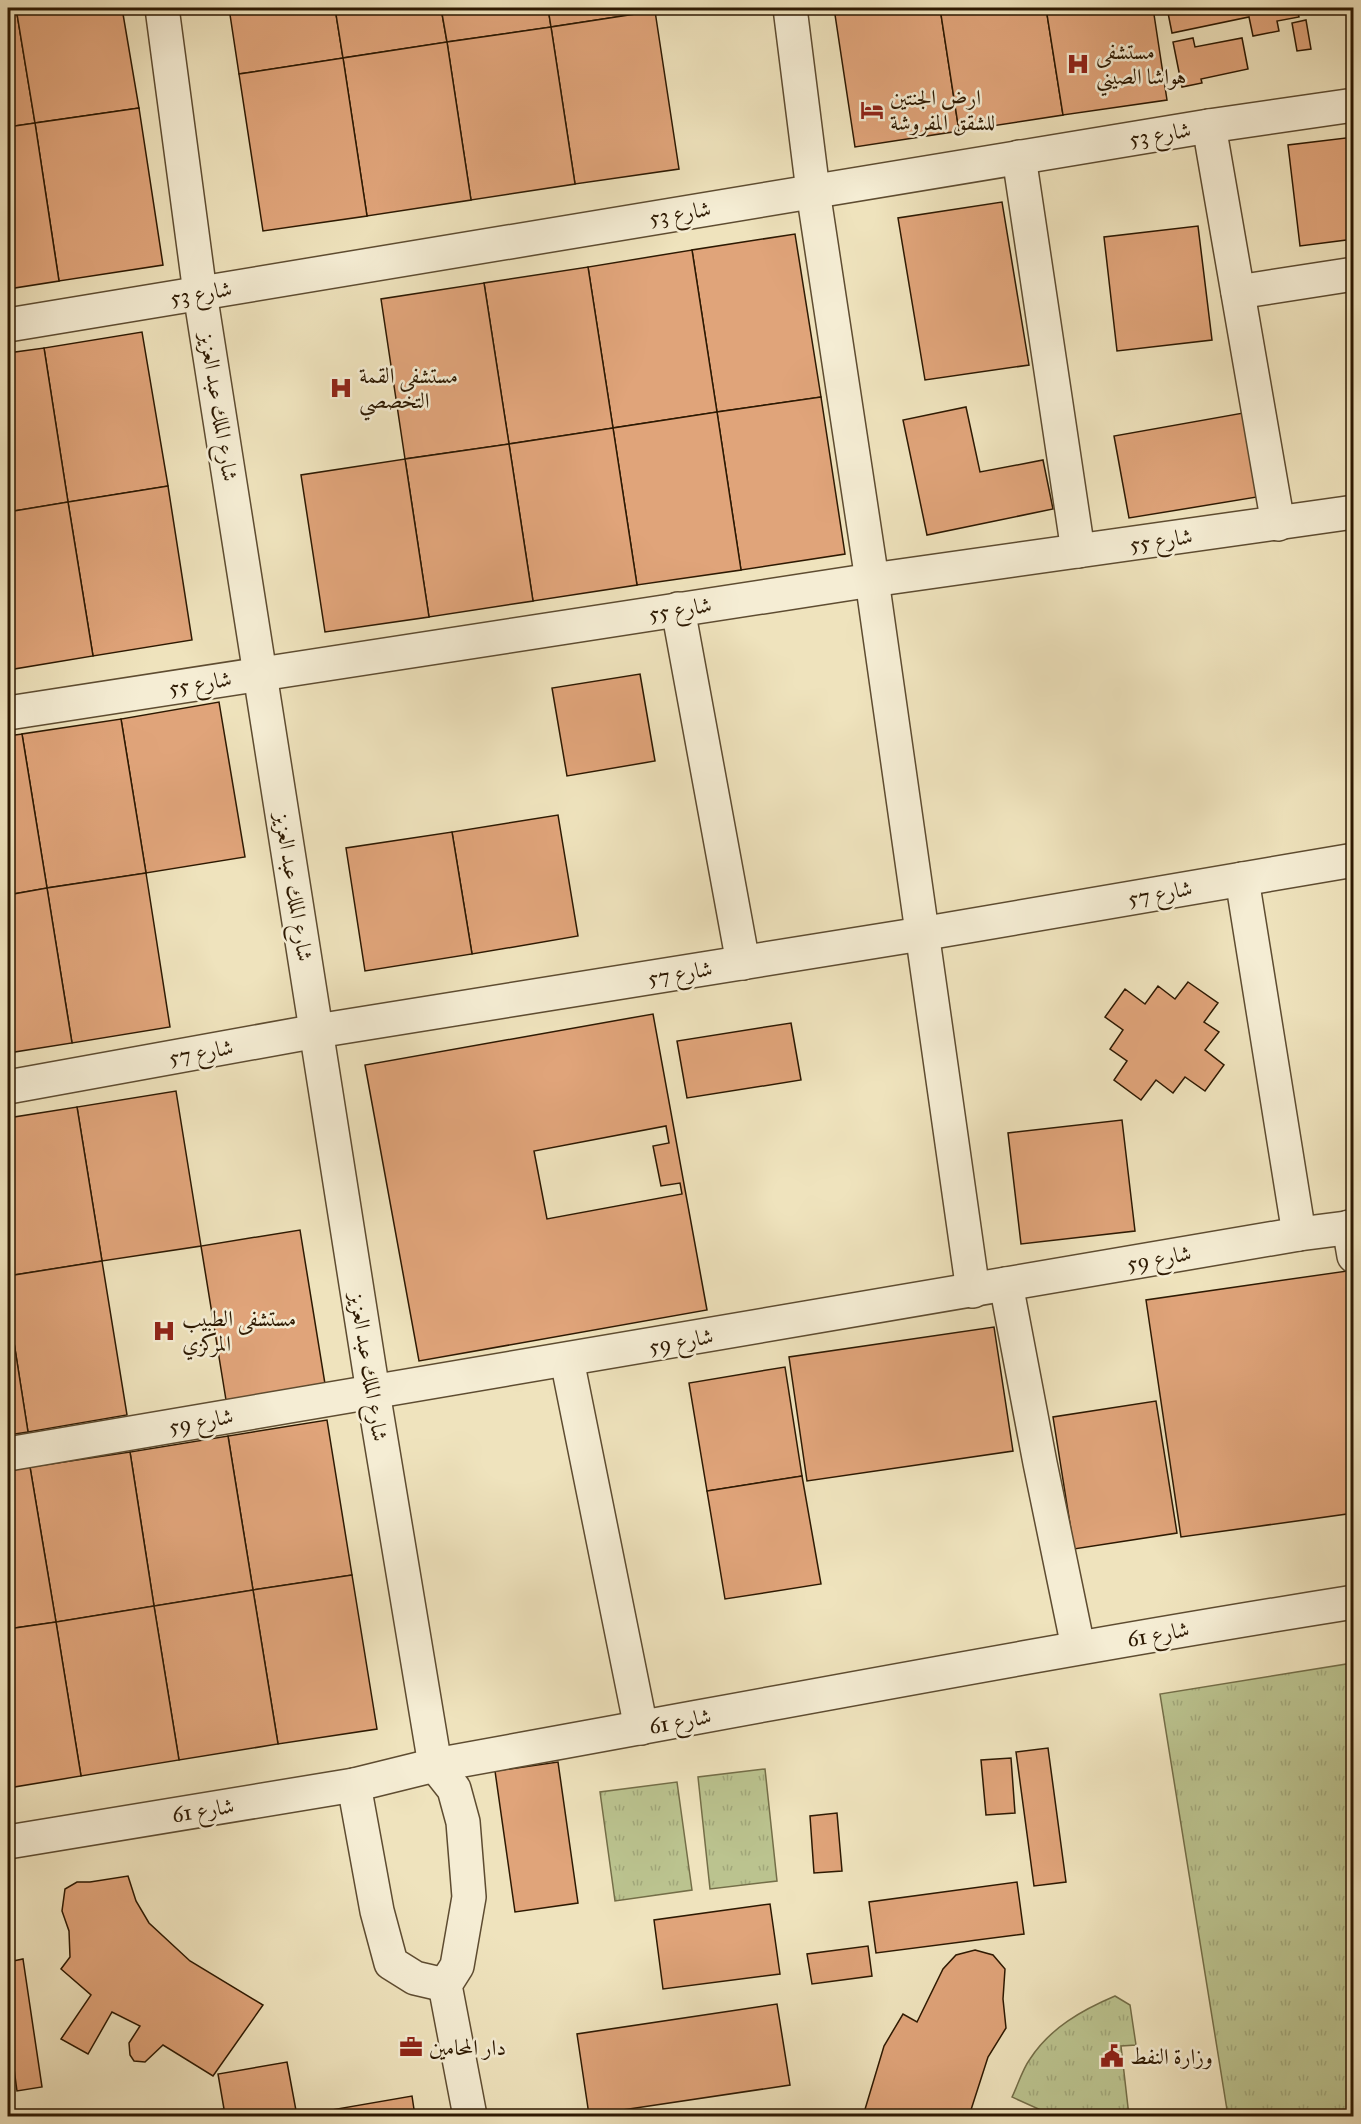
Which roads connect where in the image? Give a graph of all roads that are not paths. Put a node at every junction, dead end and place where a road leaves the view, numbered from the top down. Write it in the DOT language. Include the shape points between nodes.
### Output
graph roads {
  1 [pos="162,8"];
  2 [pos="790,8"];
  3 [pos="1353,105"];
  4 [pos="1209,126"];
  5 [pos="1019,157"];
  6 [pos="813,191"];
  7 [pos="1353,274"];
  8 [pos="1238,292"];
  9 [pos="200,293"];
  10 [pos="8,325"];
  11 [pos="1353,512"];
  12 [pos="1278,524"];
  13 [pos="1078,551"];
  14 [pos="872,580"];
  15 [pos="678,609"];
  16 [pos="261,673"];
  17 [pos="8,713"];
  18 [pos="1353,860"];
  19 [pos="1242,879"];
  20 [pos="921,934"];
  21 [pos="743,963"];
  22 [pos="317,1031"];
  23 [pos="8,1087"];
  24 [pos="1299,1234"];
  25 [pos="1352,1237"];
  26 [pos="1006,1284"];
  27 [pos="973,1291"];
  28 [pos="567,1360"];
  29 [pos="373,1392"];
  30 [pos="8,1454"];
  31 [pos="1353,1602"];
  32 [pos="1078,1647"];
  33 [pos="641,1728"];
  34 [pos="435,1765"];
  35 [pos="354,1785"];
  36 [pos="8,1842"];
  37 [pos="445,1985"];
  38 [pos="470,2116"];
  1 -- 9 [label="street, شارع الملك عبد العزيز"];
  2 -- 6 [label="street"];
  3 -- 4 [label="street, شارع 53"];
  4 -- 5 [label="street, شارع 53"];
  4 -- 8 [label="street"];
  5 -- 6 [label="street, شارع 53"];
  5 -- 13 [label="street"];
  6 -- 9 [label="street, شارع 53"];
  6 -- 14 [label="street"];
  7 -- 8 [label="street"];
  8 -- 12 [label="street"];
  9 -- 10 [label="street, شارع 53"];
  9 -- 16 [label="street, شارع الملك عبد العزيز"];
  11 -- 12 [label="street, شارع 55"];
  12 -- 13 [label="street, شارع 55"];
  13 -- 14 [label="street, شارع 55"];
  14 -- 15 [label="street, شارع 55"];
  14 -- 20 [label="street"];
  15 -- 16 [label="street, شارع 55"];
  15 -- 21 [label="street"];
  16 -- 17 [label="street, شارع 55"];
  16 -- 22 [label="street, شارع الملك عبد العزيز"];
  18 -- 19 [label="street, شارع 57"];
  19 -- 20 [label="street, شارع 57"];
  19 -- 24 [label="street"];
  20 -- 21 [label="street, شارع 57"];
  20 -- 27 [label="street"];
  21 -- 22 [label="street, شارع 57"];
  22 -- 23 [label="street, شارع 57"];
  22 -- 29 [label="street, شارع الملك عبد العزيز"];
  24 -- 25 [label="street, شارع 59"];
  24 -- 26 [label="street, شارع 59"];
  26 -- 27 [label="street, شارع 59"];
  26 -- 32 [label="street"];
  27 -- 28 [label="street, شارع 59"];
  28 -- 29 [label="street, شارع 59"];
  28 -- 33 [label="street"];
  29 -- 30 [label="street, شارع 59"];
  29 -- 34 [label="street, شارع الملك عبد العزيز"];
  31 -- 32 [label="street, شارع 61"];
  32 -- 33 [label="street, شارع 61"];
  33 -- 34 [label="street, شارع 61"];
  34 -- 35 [label="street, شارع 61"];
  34 -- 37 [label="street" via="454,1789 463,1822 469,1897 457,1966"];
  35 -- 36 [label="street, شارع 61"];
  35 -- 37 [label="street" via="391,1964 414,1978"];
  37 -- 38 [label="street"];
}
